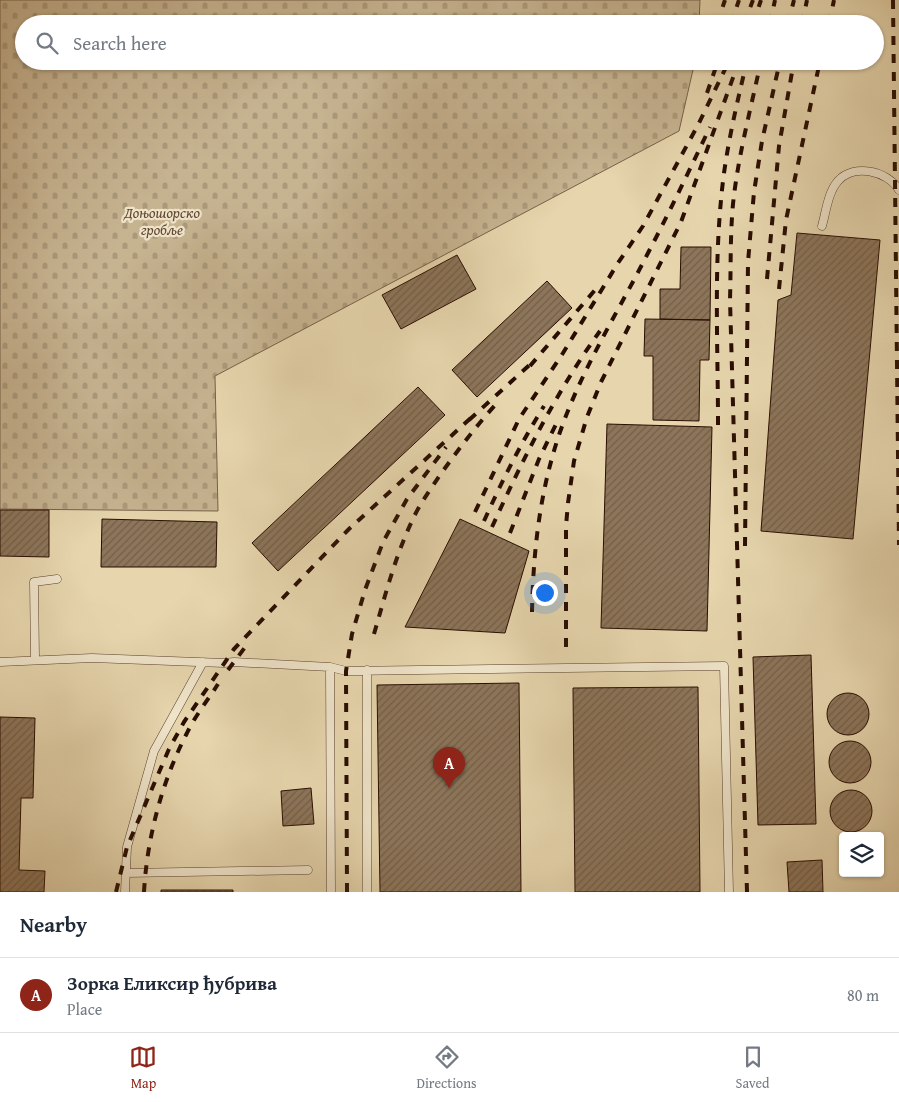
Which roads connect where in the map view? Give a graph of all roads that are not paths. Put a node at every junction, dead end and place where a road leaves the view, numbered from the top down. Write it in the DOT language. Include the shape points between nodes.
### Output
graph roads {
  1 [pos="899,190"];
  2 [pos="822,226"];
  3 [pos="57,579"];
  4 [pos="35,659"];
  5 [pos="0,662"];
  6 [pos="204,662"];
  7 [pos="330,667"];
  8 [pos="367,670"];
  9 [pos="308,870"];
  10 [pos="126,874"];
  11 [pos="125,892"];
  12 [pos="331,892"];
  13 [pos="367,892"];
  14 [pos="729,892"];
  1 -- 2 [label="lane" via="883,175 863,171 847,174 837,182 830,196"];
  3 -- 4 [label="lane" via="34,582"];
  4 -- 5 [label="lane"];
  4 -- 6 [label="lane"];
  6 -- 7 [label="lane"];
  6 -- 10 [label="lane" via="154,751 127,847"];
  7 -- 8 [label="lane" via="346,671"];
  7 -- 12 [label="lane"];
  8 -- 13 [label="lane"];
  8 -- 14 [label="lane" via="724,666"];
  9 -- 10 [label="lane"];
  10 -- 11 [label="lane"];
}
